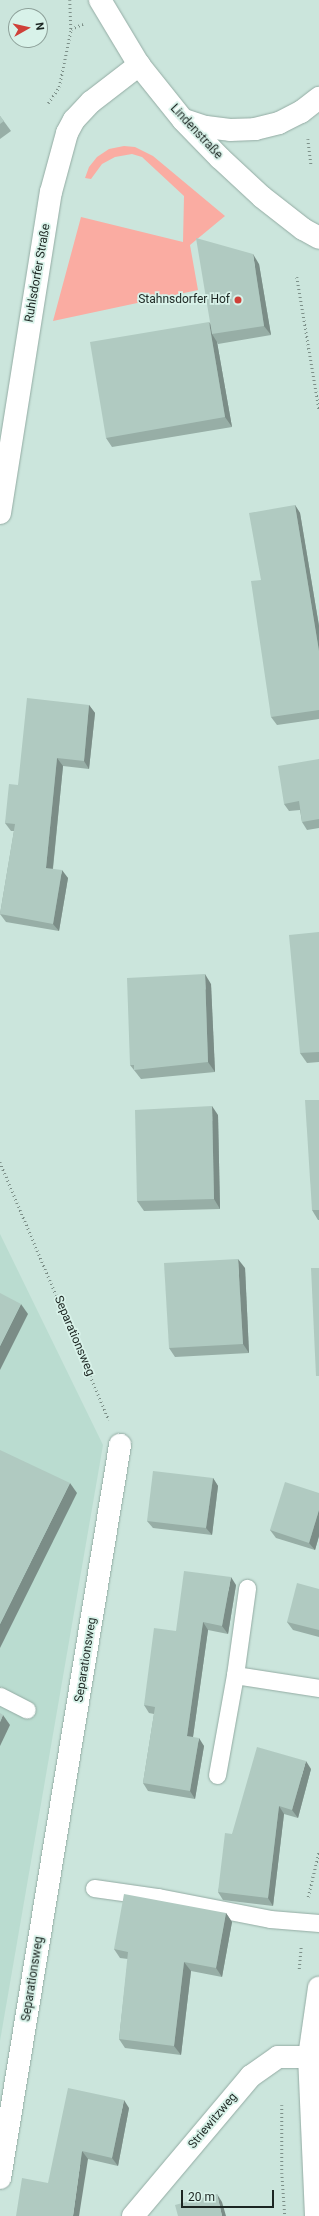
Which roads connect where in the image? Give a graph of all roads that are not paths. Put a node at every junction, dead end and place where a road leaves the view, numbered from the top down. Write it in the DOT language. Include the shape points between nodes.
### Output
graph roads {
  1 [pos="104,6"];
  2 [pos="139,65"];
  3 [pos="319,98"];
  4 [pos="183,120"];
  5 [pos="319,238"];
  6 [pos="0,513"];
  7 [pos="120,1445"];
  8 [pos="246,1588"];
  9 [pos="235,1675"];
  10 [pos="319,1688"];
  11 [pos="0,1696"];
  12 [pos="28,1710"];
  13 [pos="217,1775"];
  14 [pos="94,1888"];
  15 [pos="319,1923"];
  16 [pos="319,1988"];
  17 [pos="309,2057"];
  18 [pos="0,2178"];
  19 [pos="133,2216"];
  20 [pos="316,2216"];
  1 -- 2 [label="street, Lindenstraße"];
  2 -- 4 [label="street, Lindenstraße"];
  2 -- 6 [label="street, Ruhlsdorfer Straße" via="91,102 74,120 67,133 51,192"];
  3 -- 4 [label="street" via="301,112 279,123 255,129 206,128"];
  4 -- 5 [label="street, Lindenstraße" via="262,197 303,229"];
  7 -- 18 [label="street, Separationsweg"];
  8 -- 9 [label="lane"];
  9 -- 10 [label="lane"];
  9 -- 13 [label="lane"];
  11 -- 12 [label="lane"];
  14 -- 15 [label="lane" via="158,1897 270,1919"];
  16 -- 17 [label="street"];
  17 -- 19 [label="street, Striewitzweg" via="278,2057 251,2076"];
  17 -- 20 [label="street"];
}
